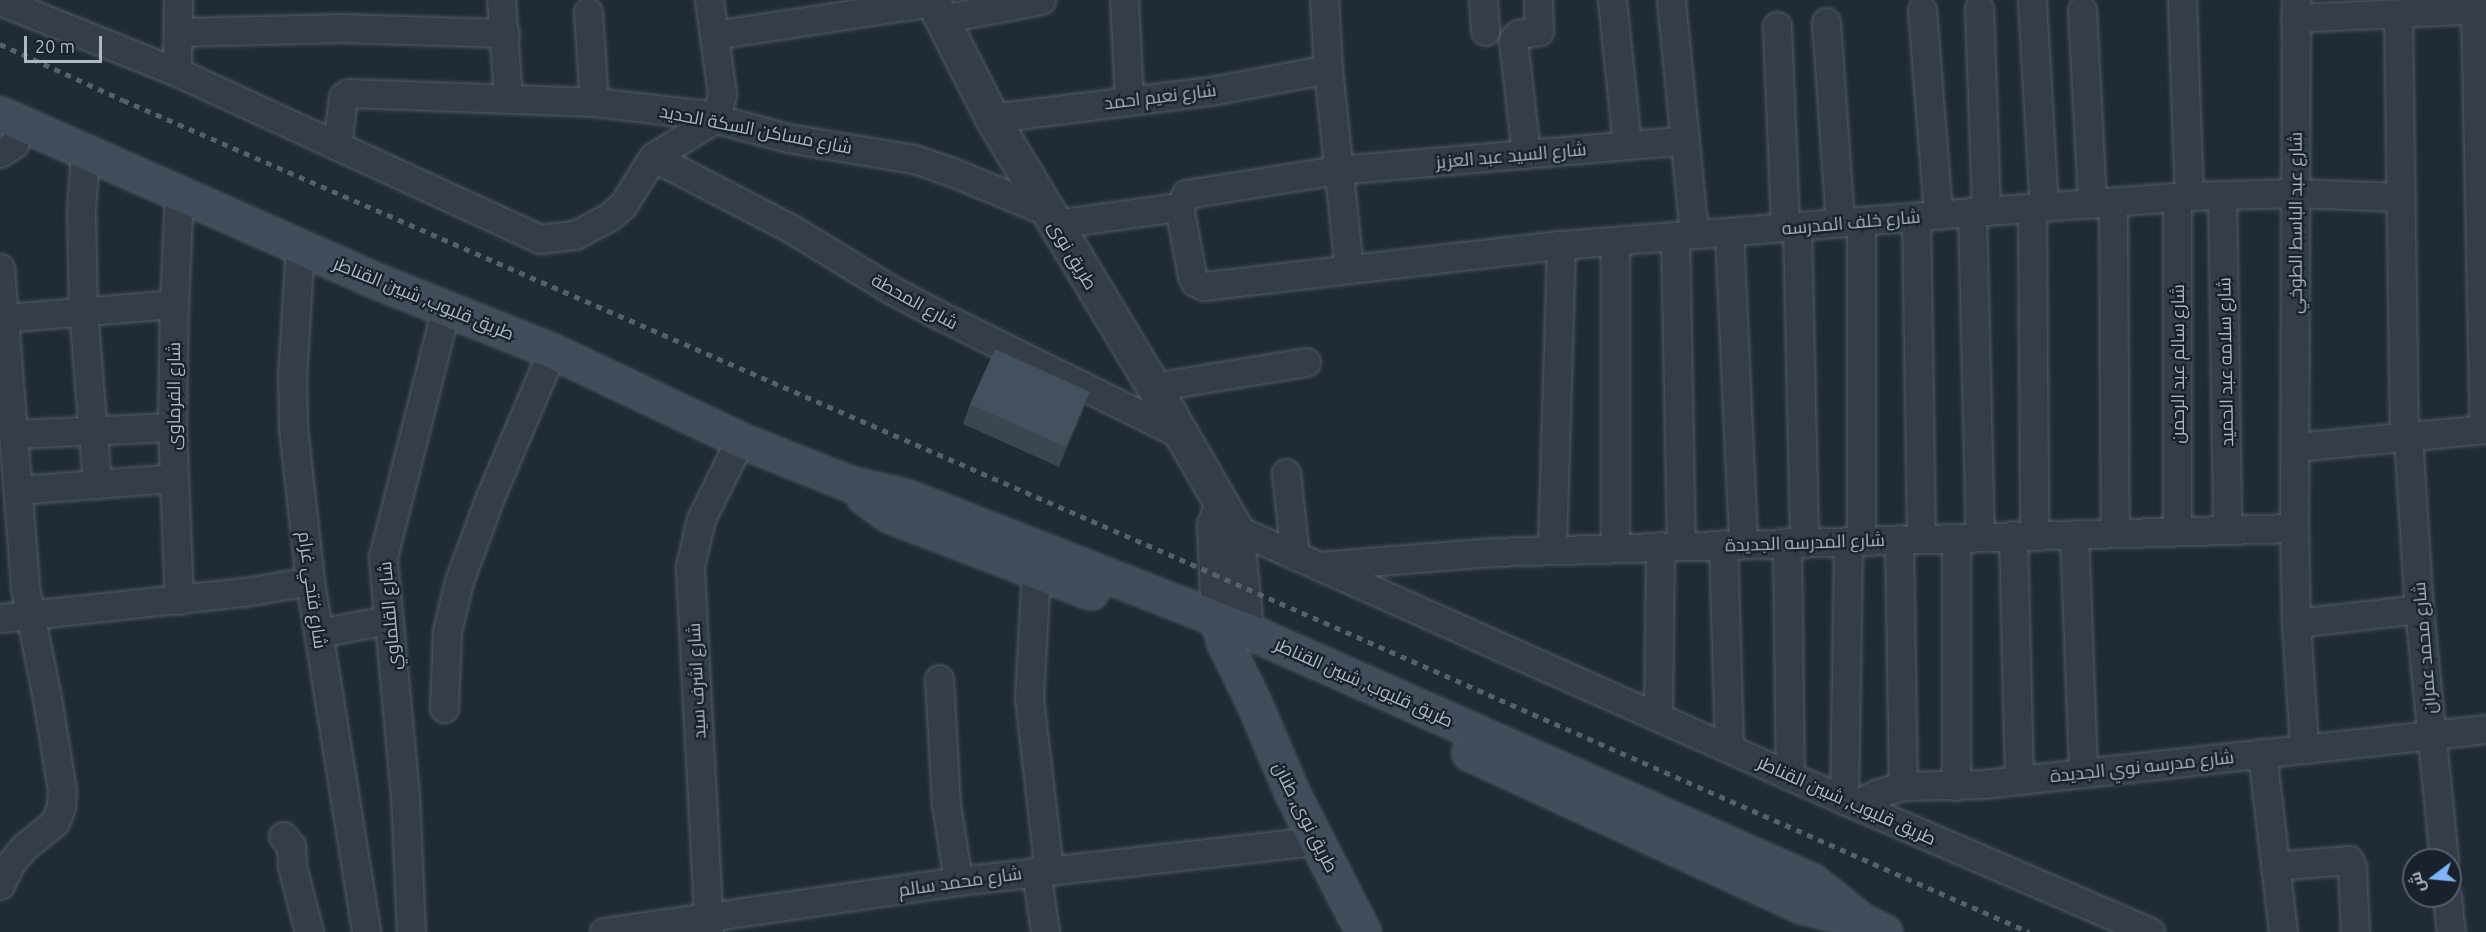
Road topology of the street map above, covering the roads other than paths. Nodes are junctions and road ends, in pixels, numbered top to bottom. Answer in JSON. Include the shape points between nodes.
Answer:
{"nodes":[{"id":1,"x":178,"y":0,"type":"edge"},
{"id":2,"x":501,"y":0,"type":"edge"},
{"id":3,"x":709,"y":0,"type":"edge"},
{"id":4,"x":1041,"y":0,"type":"edge"},
{"id":5,"x":1124,"y":0,"type":"edge"},
{"id":6,"x":1328,"y":0,"type":"edge"},
{"id":7,"x":1483,"y":0,"type":"edge"},
{"id":8,"x":1538,"y":0,"type":"edge"},
{"id":9,"x":1612,"y":0,"type":"edge"},
{"id":10,"x":1671,"y":0,"type":"edge"},
{"id":11,"x":2182,"y":0,"type":"edge"},
{"id":12,"x":0,"y":1,"type":"edge"},
{"id":13,"x":2032,"y":1,"type":"edge"},
{"id":14,"x":935,"y":7,"type":"edge"},
{"id":15,"x":1979,"y":8,"type":"dead end"},
{"id":16,"x":2296,"y":9,"type":"edge"},
{"id":17,"x":2480,"y":9,"type":"edge"},
{"id":18,"x":1922,"y":10,"type":"dead end"},
{"id":19,"x":2082,"y":10,"type":"dead end"},
{"id":20,"x":588,"y":12,"type":"dead end"},
{"id":21,"x":2398,"y":14,"type":"junction"},
{"id":22,"x":1826,"y":22,"type":"dead end"},
{"id":23,"x":1777,"y":26,"type":"dead end"},
{"id":24,"x":1485,"y":30,"type":"dead end"},
{"id":25,"x":179,"y":32,"type":"junction"},
{"id":26,"x":505,"y":33,"type":"junction"},
{"id":27,"x":714,"y":35,"type":"junction"},
{"id":28,"x":1328,"y":69,"type":"junction"},
{"id":29,"x":177,"y":72,"type":"junction"},
{"id":30,"x":508,"y":97,"type":"junction"},
{"id":31,"x":1129,"y":100,"type":"junction"},
{"id":32,"x":594,"y":102,"type":"junction"},
{"id":33,"x":716,"y":118,"type":"junction"},
{"id":34,"x":992,"y":118,"type":"junction"},
{"id":35,"x":11,"y":119,"type":"edge"},
{"id":36,"x":1685,"y":140,"type":"junction"},
{"id":37,"x":1627,"y":145,"type":"junction"},
{"id":38,"x":337,"y":146,"type":"junction"},
{"id":39,"x":0,"y":153,"type":"edge"},
{"id":40,"x":85,"y":154,"type":"junction"},
{"id":41,"x":1526,"y":154,"type":"junction"},
{"id":42,"x":653,"y":158,"type":"junction"},
{"id":43,"x":1338,"y":170,"type":"junction"},
{"id":44,"x":179,"y":192,"type":"junction"},
{"id":45,"x":2295,"y":193,"type":"junction"},
{"id":46,"x":2222,"y":195,"type":"junction"},
{"id":47,"x":2183,"y":196,"type":"junction"},
{"id":48,"x":2401,"y":197,"type":"junction"},
{"id":49,"x":2102,"y":203,"type":"junction"},
{"id":50,"x":1179,"y":206,"type":"junction"},
{"id":51,"x":2038,"y":208,"type":"junction"},
{"id":52,"x":1979,"y":211,"type":"junction"},
{"id":53,"x":1927,"y":215,"type":"junction"},
{"id":54,"x":1051,"y":218,"type":"junction"},
{"id":55,"x":1850,"y":222,"type":"junction"},
{"id":56,"x":1791,"y":227,"type":"junction"},
{"id":57,"x":1729,"y":232,"type":"junction"},
{"id":58,"x":1684,"y":235,"type":"junction"},
{"id":59,"x":1615,"y":241,"type":"junction"},
{"id":60,"x":1560,"y":245,"type":"junction"},
{"id":61,"x":300,"y":246,"type":"junction"},
{"id":62,"x":0,"y":268,"type":"edge"},
{"id":63,"x":1349,"y":268,"type":"junction"},
{"id":64,"x":174,"y":304,"type":"junction"},
{"id":65,"x":446,"y":308,"type":"junction"},
{"id":66,"x":83,"y":310,"type":"junction"},
{"id":67,"x":4,"y":318,"type":"junction"},
{"id":68,"x":552,"y":351,"type":"junction"},
{"id":69,"x":1306,"y":362,"type":"dead end"},
{"id":70,"x":1153,"y":387,"type":"junction"},
{"id":71,"x":172,"y":427,"type":"junction"},
{"id":72,"x":2485,"y":429,"type":"edge"},
{"id":73,"x":93,"y":431,"type":"junction"},
{"id":74,"x":14,"y":434,"type":"junction"},
{"id":75,"x":1182,"y":435,"type":"junction"},
{"id":76,"x":2406,"y":437,"type":"junction"},
{"id":77,"x":740,"y":440,"type":"junction"},
{"id":78,"x":2296,"y":447,"type":"junction"},
{"id":79,"x":1286,"y":473,"type":"dead end"},
{"id":80,"x":173,"y":478,"type":"junction"},
{"id":81,"x":848,"y":483,"type":"junction"},
{"id":82,"x":97,"y":484,"type":"junction"},
{"id":83,"x":18,"y":490,"type":"junction"},
{"id":84,"x":1223,"y":520,"type":"junction"},
{"id":85,"x":2294,"y":528,"type":"junction"},
{"id":86,"x":2227,"y":530,"type":"junction"},
{"id":87,"x":2177,"y":531,"type":"junction"},
{"id":88,"x":2115,"y":533,"type":"junction"},
{"id":89,"x":2074,"y":534,"type":"junction"},
{"id":90,"x":2023,"y":535,"type":"junction"},
{"id":91,"x":1968,"y":537,"type":"junction"},
{"id":92,"x":1910,"y":539,"type":"junction"},
{"id":93,"x":1854,"y":540,"type":"junction"},
{"id":94,"x":1796,"y":542,"type":"junction"},
{"id":95,"x":1733,"y":544,"type":"junction"},
{"id":96,"x":1670,"y":546,"type":"junction"},
{"id":97,"x":1615,"y":548,"type":"junction"},
{"id":98,"x":1552,"y":549,"type":"junction"},
{"id":99,"x":1307,"y":561,"type":"junction"},
{"id":100,"x":1036,"y":572,"type":"junction"},
{"id":101,"x":310,"y":581,"type":"junction"},
{"id":102,"x":179,"y":600,"type":"junction"},
{"id":103,"x":2420,"y":609,"type":"junction"},
{"id":104,"x":28,"y":616,"type":"junction"},
{"id":105,"x":0,"y":618,"type":"edge"},
{"id":106,"x":388,"y":620,"type":"junction"},
{"id":107,"x":2296,"y":623,"type":"junction"},
{"id":108,"x":318,"y":633,"type":"junction"},
{"id":109,"x":1234,"y":637,"type":"junction"},
{"id":110,"x":939,"y":679,"type":"dead end"},
{"id":111,"x":444,"y":708,"type":"dead end"},
{"id":112,"x":1658,"y":717,"type":"junction"},
{"id":113,"x":2486,"y":729,"type":"edge"},
{"id":114,"x":2431,"y":736,"type":"junction"},
{"id":115,"x":1729,"y":748,"type":"junction"},
{"id":116,"x":2304,"y":748,"type":"junction"},
{"id":117,"x":2262,"y":753,"type":"junction"},
{"id":118,"x":2083,"y":773,"type":"junction"},
{"id":119,"x":1790,"y":776,"type":"junction"},
{"id":120,"x":2019,"y":780,"type":"junction"},
{"id":121,"x":1903,"y":786,"type":"junction"},
{"id":122,"x":1956,"y":786,"type":"junction"},
{"id":123,"x":1850,"y":802,"type":"junction"},
{"id":124,"x":283,"y":836,"type":"dead end"},
{"id":125,"x":1317,"y":841,"type":"junction"},
{"id":126,"x":2443,"y":848,"type":"edge"},
{"id":127,"x":2275,"y":867,"type":"junction"},
{"id":128,"x":1042,"y":871,"type":"junction"},
{"id":129,"x":958,"y":881,"type":"junction"},
{"id":130,"x":0,"y":885,"type":"edge"},
{"id":131,"x":2448,"y":908,"type":"edge"},
{"id":132,"x":708,"y":925,"type":"edge"},
{"id":133,"x":1873,"y":927,"type":"edge"},
{"id":134,"x":309,"y":932,"type":"edge"},
{"id":135,"x":366,"y":932,"type":"edge"},
{"id":136,"x":411,"y":932,"type":"edge"},
{"id":137,"x":603,"y":932,"type":"edge"},
{"id":138,"x":1045,"y":932,"type":"edge"},
{"id":139,"x":1363,"y":932,"type":"edge"},
{"id":140,"x":2150,"y":932,"type":"edge"},
{"id":141,"x":2283,"y":932,"type":"edge"},
{"id":142,"x":2355,"y":932,"type":"edge"},
{"id":143,"x":2451,"y":932,"type":"edge"}],
"edges":[{"from":1,"to":25,"type":"street"},
{"from":2,"to":26,"type":"street"},
{"from":3,"to":27,"type":"street"},
{"from":4,"to":14,"type":"street"},
{"from":5,"to":31,"type":"street"},
{"from":6,"to":28,"type":"street"},
{"from":7,"to":24,"type":"street"},
{"from":8,"to":41,"type":"street","via":[[1539,31],[1518,34],[1513,40]]},
{"from":9,"to":37,"type":"street"},
{"from":10,"to":36,"type":"street"},
{"from":11,"to":47,"type":"street","name":"شارع سالم عبد الرحمن"},
{"from":12,"to":29,"type":"street"},
{"from":13,"to":51,"type":"street"},
{"from":14,"to":27,"type":"street"},
{"from":14,"to":34,"type":"street","name":"طريق نوى"},
{"from":15,"to":52,"type":"street"},
{"from":16,"to":21,"type":"street"},
{"from":16,"to":45,"type":"street","name":"شارع عبد الباسط الطوخي"},
{"from":17,"to":21,"type":"street"},
{"from":17,"to":72,"type":"street"},
{"from":18,"to":53,"type":"street"},
{"from":19,"to":49,"type":"street"},
{"from":20,"to":32,"type":"street"},
{"from":21,"to":48,"type":"street","name":"شارع محمد عمران"},
{"from":22,"to":55,"type":"street"},
{"from":23,"to":56,"type":"street"},
{"from":25,"to":26,"type":"street","via":[[342,28]]},
{"from":25,"to":29,"type":"street"},
{"from":26,"to":30,"type":"street"},
{"from":27,"to":33,"type":"street","via":[[722,94]]},
{"from":28,"to":31,"type":"street","name":"شارع نعيم احمد","via":[[1216,90]]},
{"from":28,"to":43,"type":"street"},
{"from":29,"to":38,"type":"street"},
{"from":30,"to":32,"type":"street","name":"شارع مساكن السكة الحديد"},
{"from":30,"to":38,"type":"street","name":"شارع مساكن السكة الحديد","via":[[348,93],[344,97]]},
{"from":31,"to":34,"type":"street","name":"شارع نعيم احمد"},
{"from":32,"to":33,"type":"street","name":"شارع مساكن السكة الحديد"},
{"from":33,"to":42,"type":"street"},
{"from":33,"to":54,"type":"street","name":"شارع مساكن السكة الحديد","via":[[788,138],[924,162]]},
{"from":34,"to":54,"type":"street","name":"طريق نوى"},
{"from":35,"to":39,"type":"street","via":[[14,144]]},
{"from":35,"to":40,"type":"main road","name":"طريق قليوب, شبين القناطر"},
{"from":36,"to":37,"type":"street","name":"شارع السيد عبد العزيز"},
{"from":36,"to":58,"type":"street"},
{"from":37,"to":41,"type":"street","name":"شارع السيد عبد العزيز"},
{"from":38,"to":42,"type":"street","via":[[540,239],[575,235],[609,217],[623,205]]},
{"from":40,"to":44,"type":"main road","name":"طريق قليوب, شبين القناطر"},
{"from":40,"to":66,"type":"street","via":[[81,209]]},
{"from":41,"to":43,"type":"street","name":"شارع السيد عبد العزيز"},
{"from":42,"to":75,"type":"street","name":"شارع المحطة","via":[[790,228],[947,319]]},
{"from":43,"to":50,"type":"street","name":"شارع السيد عبد العزيز","via":[[1186,194]]},
{"from":43,"to":63,"type":"street"},
{"from":44,"to":61,"type":"main road","name":"طريق قليوب, شبين القناطر"},
{"from":44,"to":64,"type":"street","name":"شارع الفرماوى"},
{"from":45,"to":46,"type":"street","name":"شارع خلف المدرسه"},
{"from":45,"to":48,"type":"street","name":"شارع خلف المدرسه"},
{"from":45,"to":78,"type":"street","name":"شارع عبد الباسط الطوخي"},
{"from":46,"to":47,"type":"street","name":"شارع خلف المدرسه"},
{"from":46,"to":86,"type":"street","name":"شارع سلامه عبد الحميد"},
{"from":47,"to":49,"type":"street","name":"شارع خلف المدرسه"},
{"from":47,"to":87,"type":"street","name":"شارع سالم عبد الرحمن"},
{"from":48,"to":76,"type":"street","name":"شارع محمد عمران"},
{"from":49,"to":51,"type":"street","name":"شارع خلف المدرسه"},
{"from":49,"to":88,"type":"street"},
{"from":50,"to":54,"type":"street"},
{"from":50,"to":63,"type":"street","name":"شارع خلف المدرسه","via":[[1192,276],[1204,286]]},
{"from":51,"to":52,"type":"street","name":"شارع خلف المدرسه"},
{"from":51,"to":90,"type":"street"},
{"from":52,"to":53,"type":"street","name":"شارع خلف المدرسه"},
{"from":52,"to":91,"type":"street"},
{"from":53,"to":55,"type":"street","name":"شارع خلف المدرسه"},
{"from":53,"to":92,"type":"street"},
{"from":54,"to":70,"type":"street","name":"طريق نوى"},
{"from":55,"to":56,"type":"street","name":"شارع خلف المدرسه"},
{"from":55,"to":93,"type":"street"},
{"from":56,"to":57,"type":"street","name":"شارع خلف المدرسه"},
{"from":56,"to":94,"type":"street"},
{"from":57,"to":58,"type":"street","name":"شارع خلف المدرسه"},
{"from":57,"to":95,"type":"street"},
{"from":58,"to":59,"type":"street","name":"شارع خلف المدرسه"},
{"from":58,"to":96,"type":"street"},
{"from":59,"to":60,"type":"street","name":"شارع خلف المدرسه"},
{"from":59,"to":97,"type":"street"},
{"from":60,"to":63,"type":"street","name":"شارع خلف المدرسه"},
{"from":60,"to":98,"type":"street"},
{"from":61,"to":65,"type":"main road","name":"طريق قليوب, شبين القناطر"},
{"from":61,"to":101,"type":"street","name":"شارع فتحي غرام","via":[[292,401]]},
{"from":62,"to":67,"type":"street"},
{"from":64,"to":66,"type":"street"},
{"from":64,"to":71,"type":"street","name":"شارع الفرماوى"},
{"from":65,"to":68,"type":"main road","name":"طريق قليوب, شبين القناطر"},
{"from":65,"to":106,"type":"street","name":"شارع القلماوي","via":[[383,557]]},
{"from":66,"to":67,"type":"street"},
{"from":66,"to":73,"type":"street"},
{"from":67,"to":74,"type":"street"},
{"from":68,"to":77,"type":"main road","name":"طريق قليوب, شبين القناطر"},
{"from":68,"to":111,"type":"street","via":[[459,581],[447,631]]},
{"from":69,"to":70,"type":"street"},
{"from":70,"to":75,"type":"street","name":"طريق نوى"},
{"from":71,"to":73,"type":"street"},
{"from":71,"to":80,"type":"street","name":"شارع الفرماوى"},
{"from":72,"to":76,"type":"street"},
{"from":73,"to":74,"type":"street"},
{"from":73,"to":82,"type":"street"},
{"from":74,"to":83,"type":"street"},
{"from":75,"to":84,"type":"street","name":"طريق نوى"},
{"from":76,"to":78,"type":"street"},
{"from":76,"to":103,"type":"street","name":"شارع محمد عمران"},
{"from":77,"to":81,"type":"main road","name":"طريق قليوب, شبين القناطر"},
{"from":77,"to":132,"type":"street","name":"شارع اشرف سيد","via":[[701,519],[690,566]]},
{"from":78,"to":85,"type":"street","name":"شارع عبد الباسط الطوخي"},
{"from":79,"to":99,"type":"street"},
{"from":80,"to":82,"type":"street"},
{"from":80,"to":102,"type":"street","name":"شارع الفرماوى"},
{"from":81,"to":100,"type":"main road","name":"طريق قليوب, شبين القناطر","via":[[889,515]]},
{"from":81,"to":109,"type":"main road","name":"طريق قليوب, شبين القناطر","via":[[899,494]]},
{"from":82,"to":83,"type":"street"},
{"from":83,"to":104,"type":"street"},
{"from":84,"to":99,"type":"street","name":"طريق قليوب, شبين القناطر"},
{"from":84,"to":109,"type":"street","name":"طريق نوى"},
{"from":85,"to":86,"type":"street","name":"شارع المدرسه الجديدة"},
{"from":85,"to":107,"type":"street","name":"شارع عبد الباسط الطوخي"},
{"from":86,"to":87,"type":"street","name":"شارع المدرسه الجديدة"},
{"from":87,"to":88,"type":"street","name":"شارع المدرسه الجديدة"},
{"from":88,"to":89,"type":"street","name":"شارع المدرسه الجديدة"},
{"from":89,"to":90,"type":"street","name":"شارع المدرسه الجديدة"},
{"from":89,"to":118,"type":"street"},
{"from":90,"to":91,"type":"street","name":"شارع المدرسه الجديدة"},
{"from":90,"to":120,"type":"street"},
{"from":91,"to":92,"type":"street","name":"شارع المدرسه الجديدة"},
{"from":91,"to":122,"type":"street"},
{"from":92,"to":93,"type":"street","name":"شارع المدرسه الجديدة"},
{"from":92,"to":121,"type":"street"},
{"from":93,"to":94,"type":"street","name":"شارع المدرسه الجديدة"},
{"from":93,"to":123,"type":"street"},
{"from":94,"to":95,"type":"street","name":"شارع المدرسه الجديدة"},
{"from":94,"to":119,"type":"street"},
{"from":95,"to":96,"type":"street","name":"شارع المدرسه الجديدة"},
{"from":95,"to":115,"type":"street"},
{"from":96,"to":97,"type":"street","name":"شارع المدرسه الجديدة"},
{"from":96,"to":112,"type":"street"},
{"from":97,"to":98,"type":"street","name":"شارع المدرسه الجديدة"},
{"from":98,"to":99,"type":"street","name":"شارع المدرسه الجديدة"},
{"from":99,"to":112,"type":"street","name":"طريق قليوب, شبين القناطر"},
{"from":100,"to":109,"type":"main road","name":"طريق قليوب, شبين القناطر"},
{"from":100,"to":128,"type":"street","via":[[1029,698]]},
{"from":101,"to":102,"type":"street"},
{"from":101,"to":108,"type":"street","name":"شارع فتحي غرام"},
{"from":102,"to":104,"type":"street"},
{"from":103,"to":107,"type":"street"},
{"from":103,"to":114,"type":"street","name":"شارع محمد عمران"},
{"from":104,"to":105,"type":"street"},
{"from":104,"to":130,"type":"street","via":[[47,698],[62,791],[61,807],[55,822],[10,864]]},
{"from":106,"to":108,"type":"street"},
{"from":106,"to":136,"type":"street","name":"شارع القلماوي","via":[[405,796]]},
{"from":107,"to":116,"type":"street","name":"شارع عبد الباسط الطوخي"},
{"from":108,"to":135,"type":"street","name":"شارع فتحي غرام"},
{"from":109,"to":125,"type":"main road","name":"طريق نوى, طنان","via":[[1253,701]]},
{"from":109,"to":133,"type":"main road","name":"طريق قليوب, شبين القناطر","via":[[1812,881]]},
{"from":110,"to":129,"type":"street","via":[[946,804]]},
{"from":112,"to":115,"type":"street","name":"طريق قليوب, شبين القناطر"},
{"from":113,"to":114,"type":"street","name":"شارع مدرسه نوي الجديدة"},
{"from":114,"to":116,"type":"street","name":"شارع مدرسه نوي الجديدة"},
{"from":114,"to":126,"type":"street","name":"شارع محمد عمران"},
{"from":115,"to":119,"type":"street","name":"طريق قليوب, شبين القناطر"},
{"from":116,"to":117,"type":"street","name":"شارع مدرسه نوي الجديدة"},
{"from":117,"to":118,"type":"street","name":"شارع مدرسه نوي الجديدة"},
{"from":117,"to":127,"type":"street"},
{"from":118,"to":120,"type":"street","name":"شارع مدرسه نوي الجديدة"},
{"from":119,"to":123,"type":"street","name":"طريق قليوب, شبين القناطر"},
{"from":120,"to":122,"type":"street","name":"شارع مدرسه نوي الجديدة"},
{"from":121,"to":122,"type":"street","name":"شارع مدرسه نوي الجديدة"},
{"from":121,"to":123,"type":"street","name":"شارع مدرسه نوي الجديدة"},
{"from":123,"to":140,"type":"street","name":"طريق قليوب, شبين القناطر"},
{"from":124,"to":134,"type":"street","via":[[291,846],[292,866]]},
{"from":125,"to":128,"type":"street","name":"شارع محمد سالم"},
{"from":125,"to":139,"type":"main road","name":"طريق نوى, طنان"},
{"from":127,"to":141,"type":"street"},
{"from":127,"to":142,"type":"street","via":[[2349,860]]},
{"from":128,"to":129,"type":"street","name":"شارع محمد سالم"},
{"from":128,"to":138,"type":"street"},
{"from":129,"to":132,"type":"street","name":"شارع محمد سالم"},
{"from":131,"to":143,"type":"street"},
{"from":132,"to":137,"type":"street","name":"شارع محمد سالم"}]}
